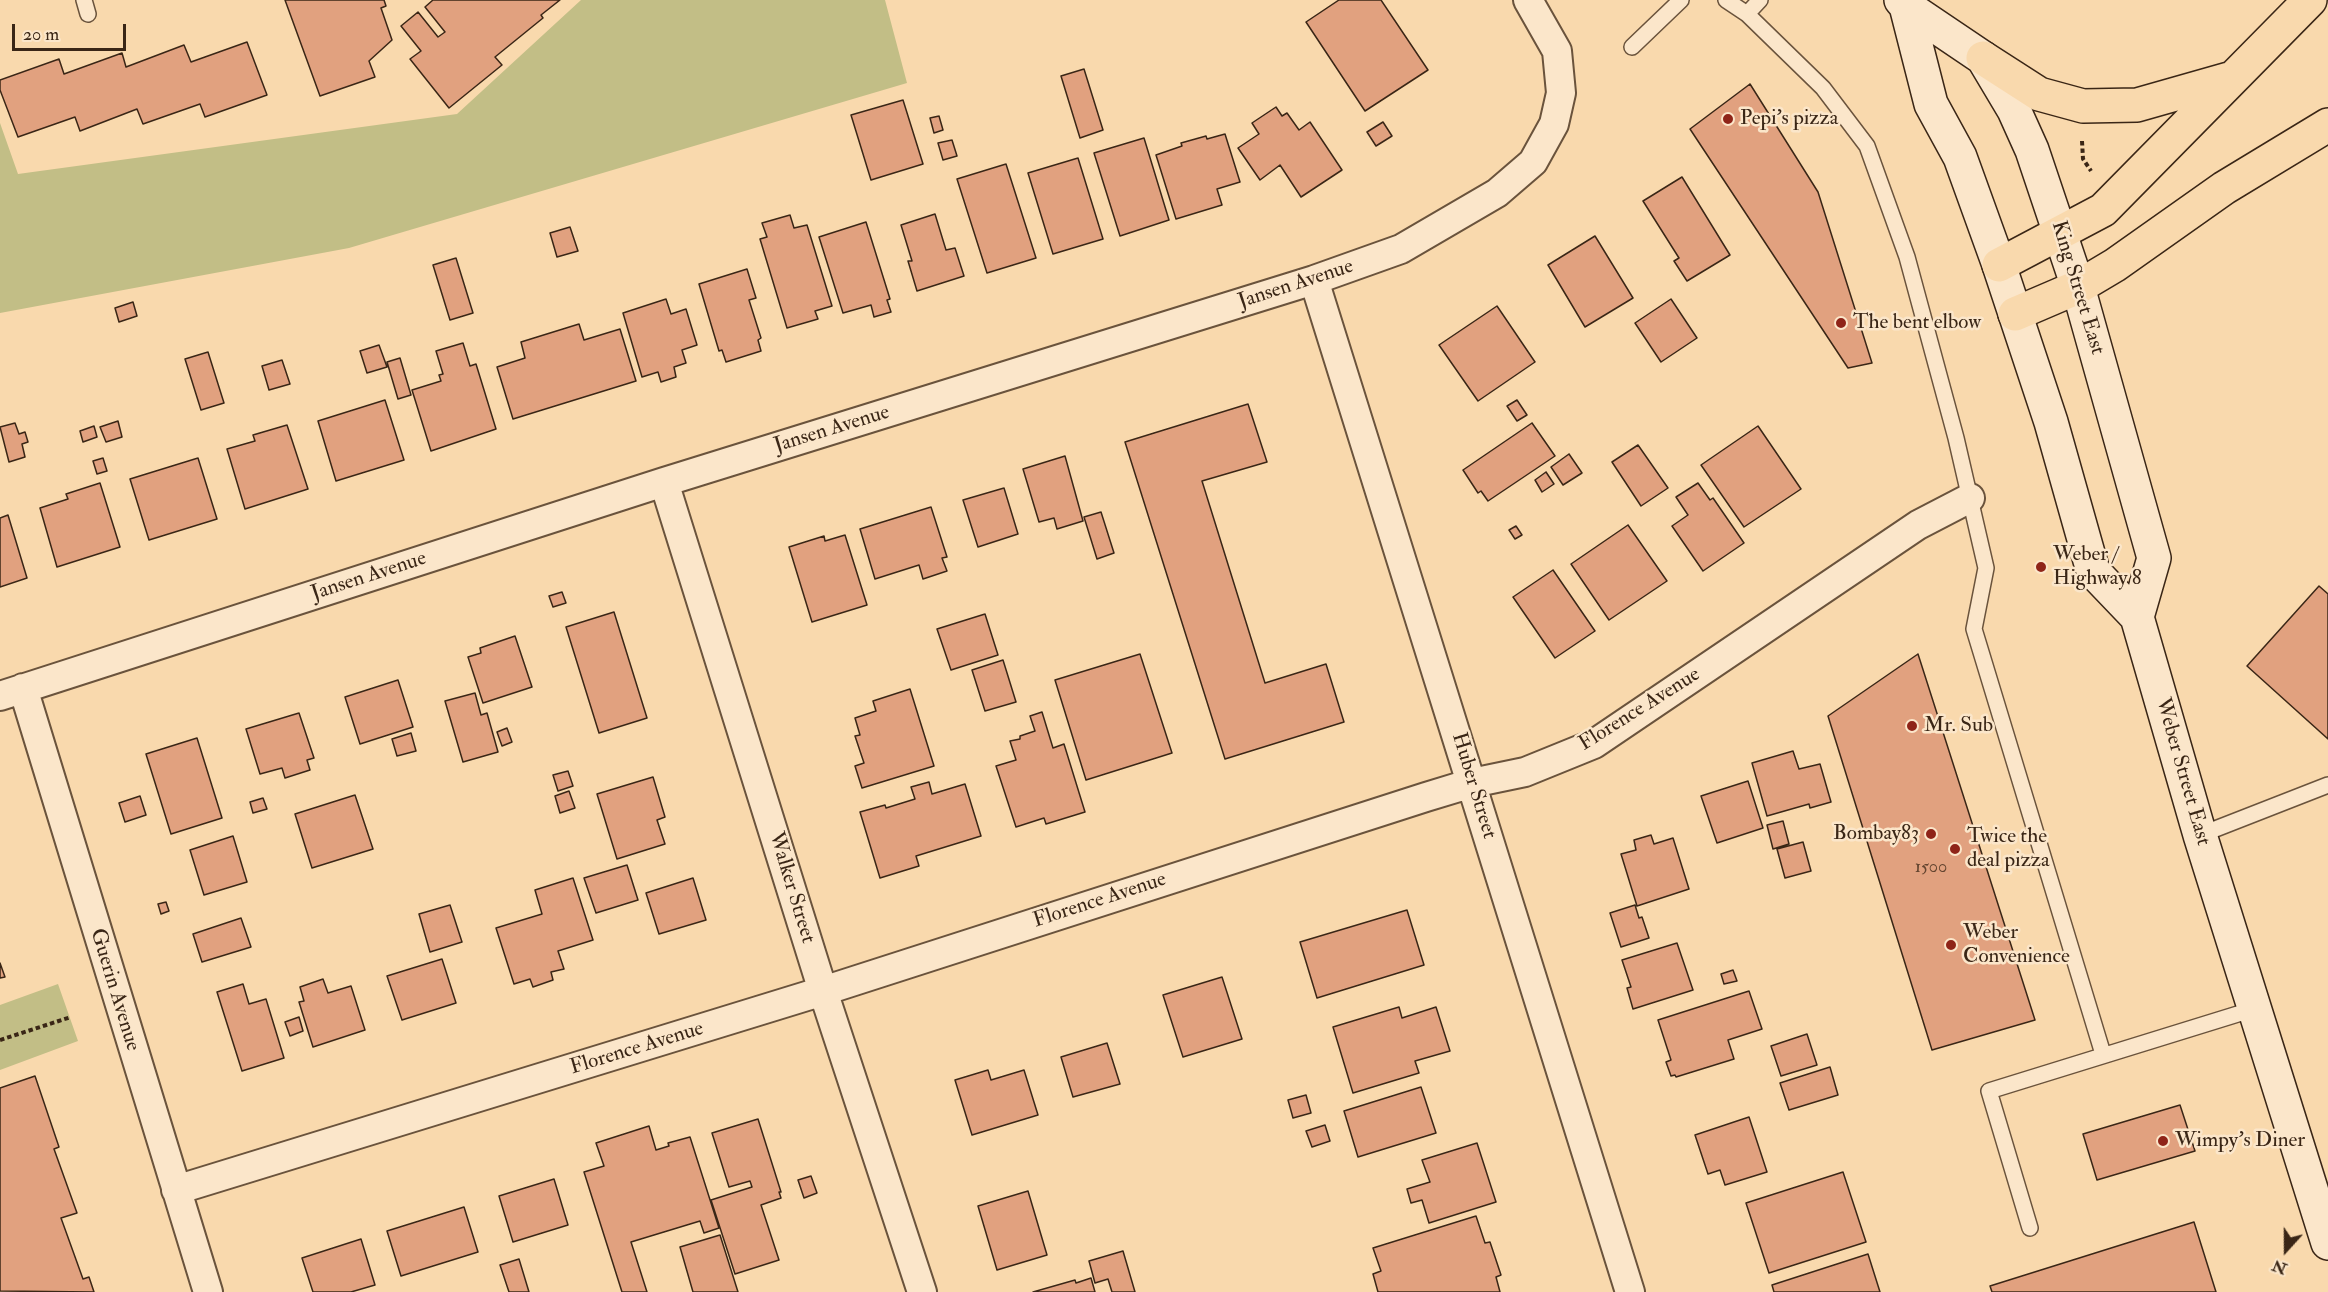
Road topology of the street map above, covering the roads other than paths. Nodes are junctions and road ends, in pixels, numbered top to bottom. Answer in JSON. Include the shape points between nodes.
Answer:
{"nodes":[{"id":1,"x":1528,"y":0,"type":"edge"},
{"id":2,"x":1681,"y":0,"type":"edge"},
{"id":3,"x":1726,"y":0,"type":"edge"},
{"id":4,"x":1760,"y":0,"type":"edge"},
{"id":5,"x":2310,"y":0,"type":"edge"},
{"id":6,"x":1904,"y":3,"type":"edge"},
{"id":7,"x":1747,"y":14,"type":"junction"},
{"id":8,"x":1632,"y":47,"type":"dead end"},
{"id":9,"x":1983,"y":58,"type":"junction"},
{"id":10,"x":2233,"y":77,"type":"junction"},
{"id":11,"x":2328,"y":125,"type":"edge"},
{"id":12,"x":2061,"y":233,"type":"junction"},
{"id":13,"x":1999,"y":265,"type":"junction"},
{"id":14,"x":1314,"y":280,"type":"junction"},
{"id":15,"x":2078,"y":287,"type":"junction"},
{"id":16,"x":2015,"y":314,"type":"junction"},
{"id":17,"x":664,"y":482,"type":"junction"},
{"id":18,"x":1970,"y":498,"type":"junction"},
{"id":19,"x":2137,"y":617,"type":"junction"},
{"id":20,"x":11,"y":692,"type":"edge"},
{"id":21,"x":1472,"y":783,"type":"junction"},
{"id":22,"x":2328,"y":785,"type":"edge"},
{"id":23,"x":2200,"y":835,"type":"junction"},
{"id":24,"x":823,"y":991,"type":"junction"},
{"id":25,"x":2254,"y":1009,"type":"junction"},
{"id":26,"x":2103,"y":1054,"type":"junction"},
{"id":27,"x":176,"y":1190,"type":"junction"},
{"id":28,"x":2030,"y":1228,"type":"dead end"},
{"id":29,"x":2328,"y":1243,"type":"edge"},
{"id":30,"x":208,"y":1292,"type":"edge"},
{"id":31,"x":922,"y":1292,"type":"edge"},
{"id":32,"x":1630,"y":1292,"type":"edge"}],
"edges":[{"from":1,"to":14,"type":"street","name":"Jansen Avenue","via":[[1557,51],[1561,93],[1554,124],[1533,162],[1497,194],[1401,249]]},
{"from":2,"to":8,"type":"lane"},
{"from":3,"to":7,"type":"lane"},
{"from":4,"to":7,"type":"lane"},
{"from":5,"to":10,"type":"highway"},
{"from":6,"to":9,"type":"main road","name":"King Street East"},
{"from":6,"to":13,"type":"main road","name":"King Street East","via":[[1931,104],[1960,157]]},
{"from":7,"to":18,"type":"lane","via":[[1823,88],[1867,146],[1908,257]]},
{"from":9,"to":10,"type":"highway","via":[[2039,94],[2084,106],[2137,105]]},
{"from":9,"to":12,"type":"main road","name":"King Street East","via":[[2032,150]]},
{"from":10,"to":12,"type":"highway","via":[[2103,210]]},
{"from":11,"to":15,"type":"highway","via":[[2224,188]]},
{"from":12,"to":13,"type":"highway"},
{"from":12,"to":15,"type":"main road","name":"King Street East"},
{"from":13,"to":16,"type":"main road","name":"King Street East"},
{"from":14,"to":17,"type":"street","name":"Jansen Avenue"},
{"from":14,"to":21,"type":"street","name":"Huber Street"},
{"from":15,"to":16,"type":"highway"},
{"from":15,"to":19,"type":"main road","name":"King Street East","via":[[2154,558]]},
{"from":16,"to":19,"type":"main road","name":"Weber Street East","via":[[2093,571]]},
{"from":17,"to":20,"type":"street","name":"Jansen Avenue"},
{"from":17,"to":24,"type":"street","name":"Walker Street"},
{"from":18,"to":21,"type":"street","name":"Florence Avenue","via":[[1918,525],[1594,744],[1526,772]]},
{"from":18,"to":26,"type":"lane","via":[[1986,568],[1974,628]]},
{"from":19,"to":23,"type":"main road","name":"Weber Street East"},
{"from":20,"to":27,"type":"street","name":"Guerin Avenue"},
{"from":21,"to":24,"type":"street","name":"Florence Avenue"},
{"from":21,"to":32,"type":"street","name":"Huber Street"},
{"from":22,"to":23,"type":"lane"},
{"from":23,"to":25,"type":"main road","name":"Weber Street East"},
{"from":24,"to":27,"type":"street","name":"Florence Avenue"},
{"from":24,"to":31,"type":"street","name":"Walker Street"},
{"from":25,"to":26,"type":"lane"},
{"from":25,"to":29,"type":"main road","name":"Weber Street East"},
{"from":26,"to":28,"type":"lane","via":[[1989,1091]]},
{"from":27,"to":30,"type":"street","name":"Guerin Avenue"}]}
